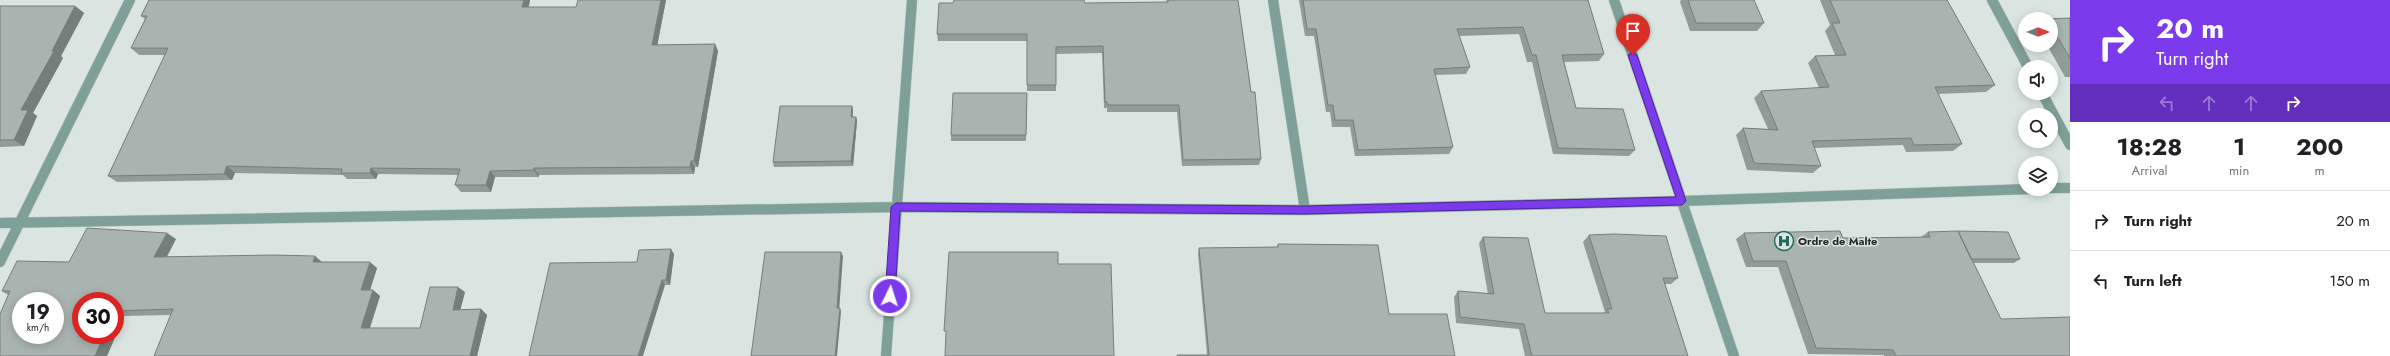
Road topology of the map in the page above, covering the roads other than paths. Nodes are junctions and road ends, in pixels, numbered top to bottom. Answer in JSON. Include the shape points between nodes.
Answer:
{"nodes":[{"id":1,"x":130,"y":0,"type":"edge"},
{"id":2,"x":912,"y":0,"type":"edge"},
{"id":3,"x":1273,"y":0,"type":"edge"},
{"id":4,"x":1614,"y":0,"type":"edge"},
{"id":5,"x":1992,"y":0,"type":"edge"},
{"id":6,"x":2024,"y":60,"type":"edge"},
{"id":7,"x":2046,"y":100,"type":"edge"},
{"id":8,"x":2070,"y":145,"type":"edge"},
{"id":9,"x":2058,"y":188,"type":"edge"},
{"id":10,"x":2070,"y":188,"type":"edge"},
{"id":11,"x":2018,"y":189,"type":"edge"},
{"id":12,"x":1682,"y":201,"type":"junction"},
{"id":13,"x":896,"y":207,"type":"junction"},
{"id":14,"x":1305,"y":210,"type":"junction"},
{"id":15,"x":20,"y":222,"type":"junction"},
{"id":16,"x":0,"y":223,"type":"edge"},
{"id":17,"x":0,"y":262,"type":"edge"},
{"id":18,"x":886,"y":356,"type":"edge"},
{"id":19,"x":1734,"y":356,"type":"edge"}],
"edges":[{"from":1,"to":15,"type":"street"},
{"from":2,"to":13,"type":"street"},
{"from":3,"to":14,"type":"street"},
{"from":4,"to":12,"type":"street"},
{"from":5,"to":6,"type":"street"},
{"from":7,"to":8,"type":"street"},
{"from":9,"to":10,"type":"street"},
{"from":11,"to":12,"type":"street"},
{"from":12,"to":14,"type":"street"},
{"from":12,"to":19,"type":"street"},
{"from":13,"to":14,"type":"street"},
{"from":13,"to":15,"type":"street"},
{"from":13,"to":18,"type":"street"},
{"from":15,"to":16,"type":"street"},
{"from":15,"to":17,"type":"street"}]}
